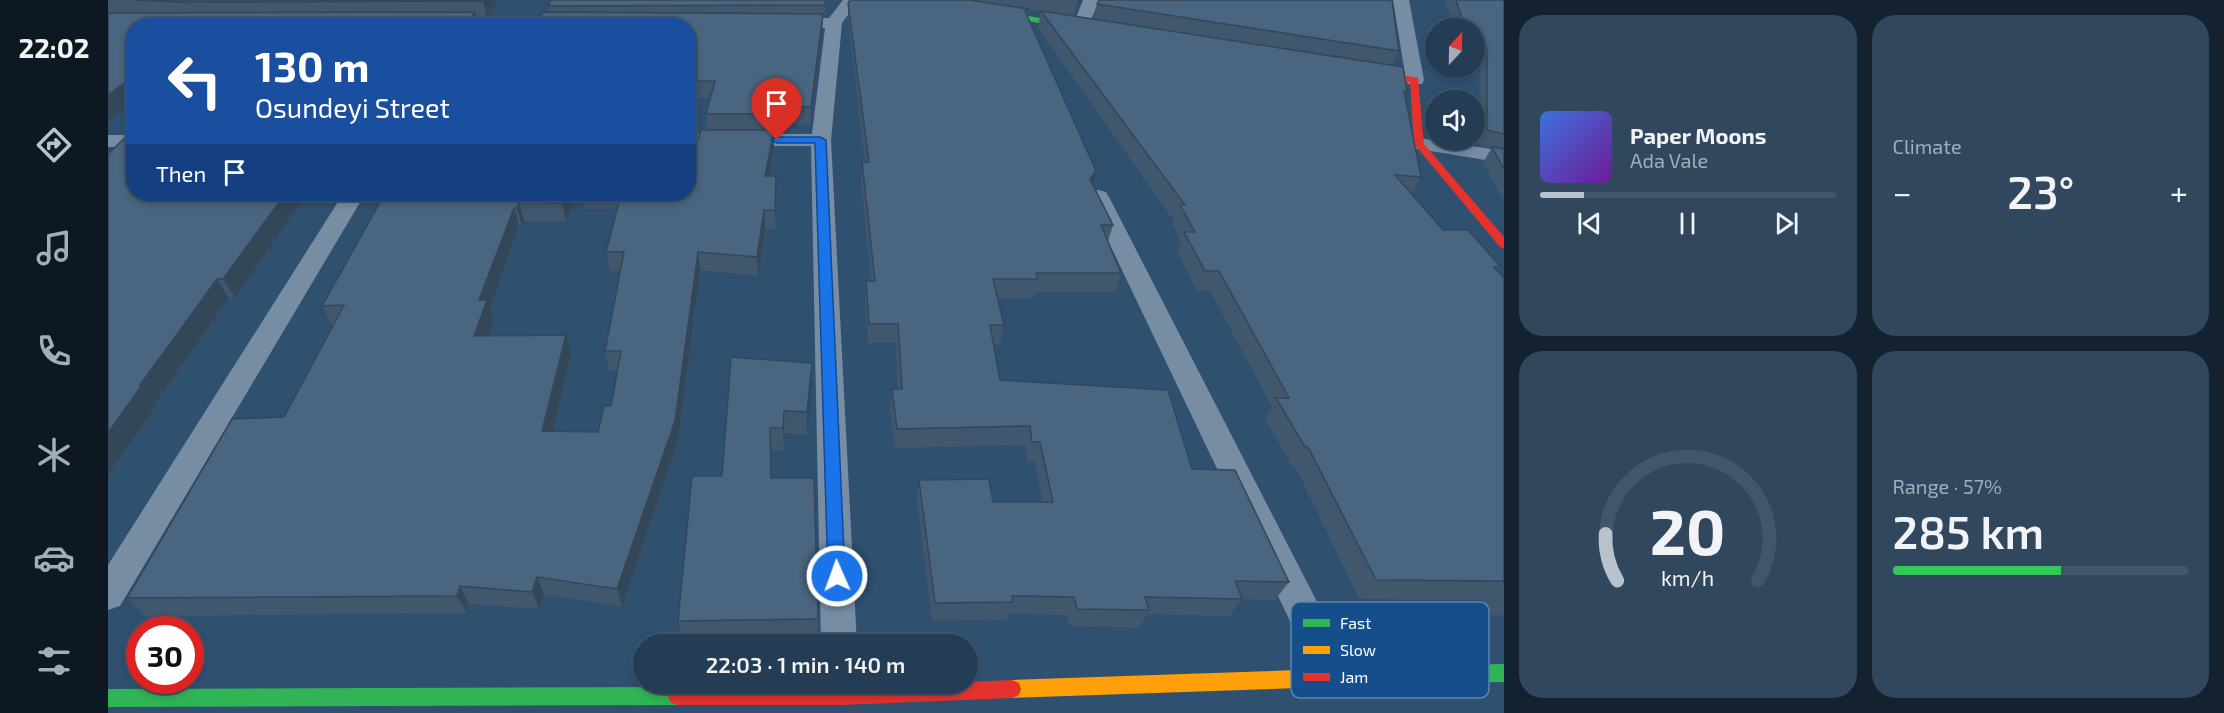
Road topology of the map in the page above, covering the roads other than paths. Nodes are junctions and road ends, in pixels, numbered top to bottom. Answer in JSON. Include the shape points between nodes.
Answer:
{"nodes":[{"id":1,"x":852,"y":0,"type":"edge"},
{"id":2,"x":918,"y":0,"type":"edge"},
{"id":3,"x":1090,"y":0,"type":"edge"},
{"id":4,"x":1401,"y":0,"type":"edge"},
{"id":5,"x":775,"y":23,"type":"edge"},
{"id":6,"x":834,"y":23,"type":"junction"},
{"id":7,"x":1086,"y":29,"type":"joint"},
{"id":8,"x":1346,"y":69,"type":"edge"},
{"id":9,"x":1415,"y":80,"type":"junction"},
{"id":10,"x":696,"y":140,"type":"edge"},
{"id":11,"x":820,"y":140,"type":"junction"},
{"id":12,"x":108,"y":141,"type":"edge"},
{"id":13,"x":126,"y":141,"type":"edge"},
{"id":14,"x":1419,"y":144,"type":"junction"},
{"id":15,"x":1504,"y":157,"type":"edge"},
{"id":16,"x":1098,"y":197,"type":"edge"},
{"id":17,"x":350,"y":201,"type":"edge"},
{"id":18,"x":1504,"y":244,"type":"edge"},
{"id":19,"x":108,"y":595,"type":"edge"},
{"id":20,"x":1299,"y":602,"type":"edge"},
{"id":21,"x":839,"y":634,"type":"edge"},
{"id":22,"x":1489,"y":674,"type":"edge"},
{"id":23,"x":1504,"y":674,"type":"edge"},
{"id":24,"x":1291,"y":678,"type":"edge"},
{"id":25,"x":978,"y":686,"type":"edge"},
{"id":26,"x":633,"y":692,"type":"edge"},
{"id":27,"x":108,"y":698,"type":"edge"}],
"edges":[{"from":1,"to":6,"type":"street"},
{"from":2,"to":7,"type":"street"},
{"from":3,"to":7,"type":"street"},
{"from":4,"to":9,"type":"street"},
{"from":5,"to":6,"type":"street"},
{"from":6,"to":11,"type":"street"},
{"from":8,"to":9,"type":"street"},
{"from":9,"to":14,"type":"street"},
{"from":10,"to":11,"type":"street"},
{"from":11,"to":21,"type":"street"},
{"from":12,"to":13,"type":"street"},
{"from":14,"to":15,"type":"street"},
{"from":14,"to":18,"type":"street"},
{"from":16,"to":20,"type":"street"},
{"from":17,"to":19,"type":"street"},
{"from":22,"to":23,"type":"street"},
{"from":24,"to":25,"type":"street"},
{"from":26,"to":27,"type":"street"}]}
